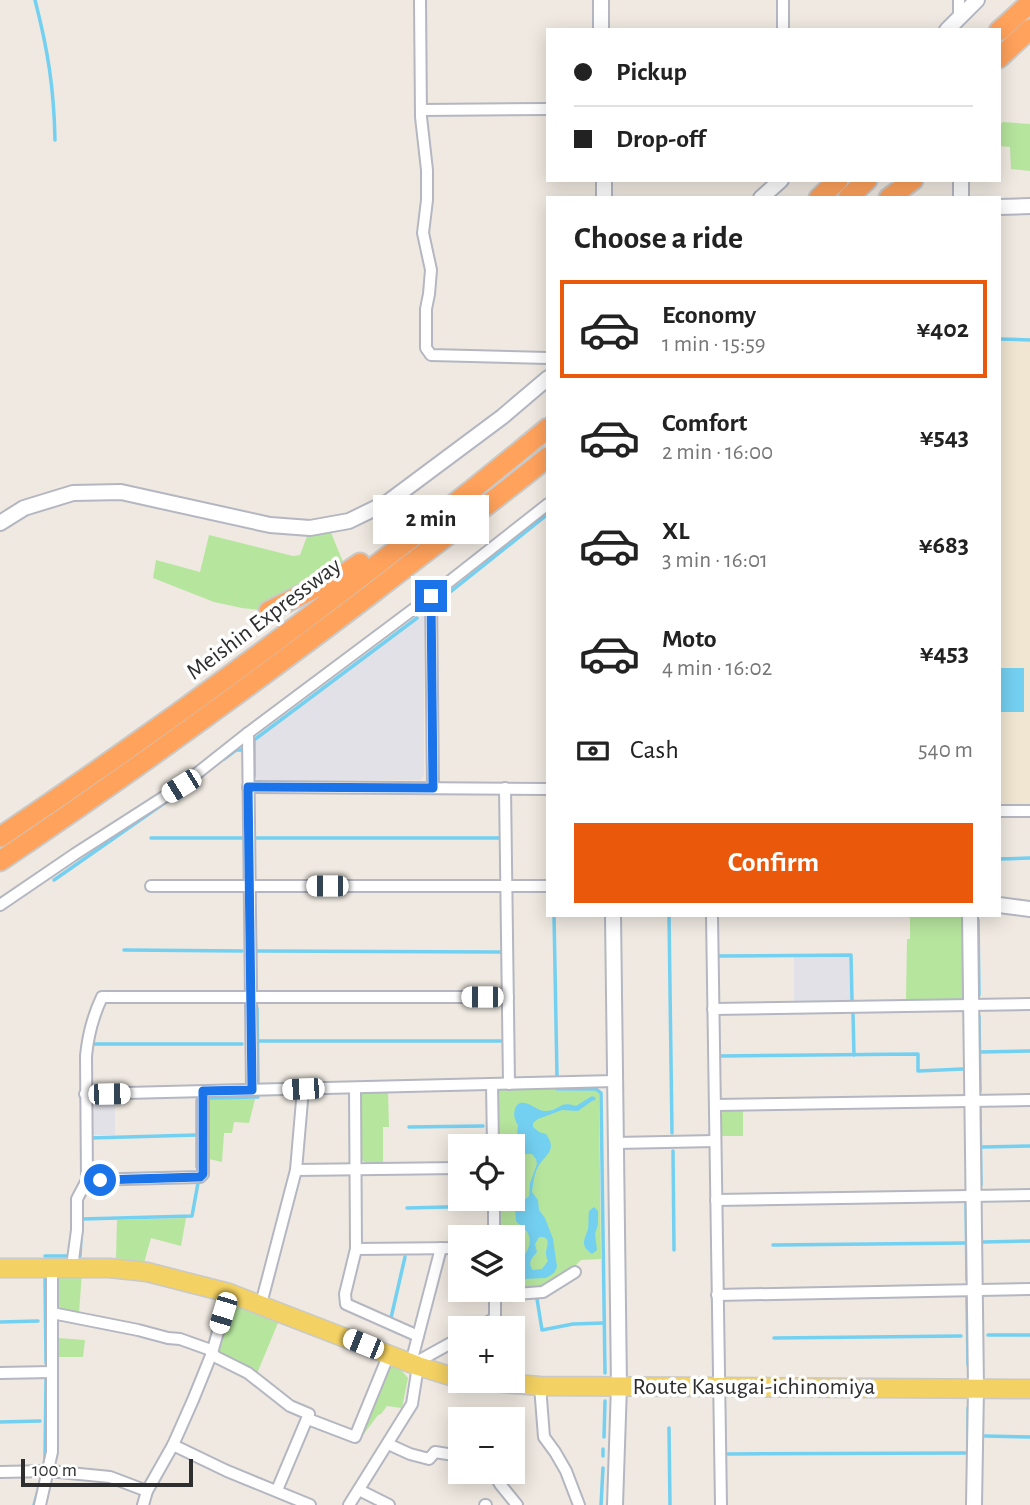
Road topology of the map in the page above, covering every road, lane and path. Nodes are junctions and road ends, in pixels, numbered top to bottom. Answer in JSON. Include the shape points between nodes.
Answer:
{"nodes":[{"id":1,"x":420,"y":0,"type":"edge"},
{"id":2,"x":601,"y":0,"type":"edge"},
{"id":3,"x":783,"y":0,"type":"edge"},
{"id":4,"x":959,"y":0,"type":"edge"},
{"id":5,"x":977,"y":0,"type":"edge"},
{"id":6,"x":1030,"y":3,"type":"edge"},
{"id":7,"x":959,"y":24,"type":"edge"},
{"id":8,"x":601,"y":28,"type":"edge"},
{"id":9,"x":783,"y":28,"type":"edge"},
{"id":10,"x":1030,"y":29,"type":"edge"},
{"id":11,"x":1001,"y":30,"type":"edge"},
{"id":12,"x":1001,"y":56,"type":"edge"},
{"id":13,"x":546,"y":109,"type":"edge"},
{"id":14,"x":421,"y":110,"type":"junction"},
{"id":15,"x":779,"y":182,"type":"edge"},
{"id":16,"x":836,"y":182,"type":"edge"},
{"id":17,"x":865,"y":182,"type":"edge"},
{"id":18,"x":910,"y":182,"type":"edge"},
{"id":19,"x":763,"y":196,"type":"edge"},
{"id":20,"x":821,"y":196,"type":"edge"},
{"id":21,"x":850,"y":196,"type":"edge"},
{"id":22,"x":892,"y":196,"type":"edge"},
{"id":23,"x":1030,"y":206,"type":"edge"},
{"id":24,"x":1001,"y":207,"type":"edge"},
{"id":25,"x":546,"y":358,"type":"edge"},
{"id":26,"x":546,"y":380,"type":"edge"},
{"id":27,"x":546,"y":430,"type":"edge"},
{"id":28,"x":546,"y":459,"type":"edge"},
{"id":29,"x":546,"y":506,"type":"edge"},
{"id":30,"x":447,"y":511,"type":"junction"},
{"id":31,"x":0,"y":523,"type":"edge"},
{"id":32,"x":431,"y":596,"type":"junction"},
{"id":33,"x":268,"y":611,"type":"dead end"},
{"id":34,"x":248,"y":733,"type":"junction"},
{"id":35,"x":248,"y":787,"type":"junction"},
{"id":36,"x":433,"y":788,"type":"junction"},
{"id":37,"x":505,"y":788,"type":"junction"},
{"id":38,"x":546,"y":789,"type":"edge"},
{"id":39,"x":1001,"y":811,"type":"edge"},
{"id":40,"x":1030,"y":811,"type":"edge"},
{"id":41,"x":0,"y":837,"type":"edge"},
{"id":42,"x":0,"y":861,"type":"edge"},
{"id":43,"x":151,"y":886,"type":"dead end"},
{"id":44,"x":250,"y":886,"type":"junction"},
{"id":45,"x":506,"y":886,"type":"junction"},
{"id":46,"x":546,"y":886,"type":"edge"},
{"id":47,"x":0,"y":905,"type":"edge"},
{"id":48,"x":1001,"y":905,"type":"edge"},
{"id":49,"x":1030,"y":909,"type":"edge"},
{"id":50,"x":613,"y":917,"type":"edge"},
{"id":51,"x":712,"y":917,"type":"edge"},
{"id":52,"x":970,"y":917,"type":"edge"},
{"id":53,"x":251,"y":997,"type":"junction"},
{"id":54,"x":508,"y":997,"type":"junction"},
{"id":55,"x":1030,"y":1004,"type":"edge"},
{"id":56,"x":971,"y":1005,"type":"junction"},
{"id":57,"x":713,"y":1009,"type":"junction"},
{"id":58,"x":615,"y":1081,"type":"junction"},
{"id":59,"x":492,"y":1084,"type":"junction"},
{"id":60,"x":509,"y":1084,"type":"junction"},
{"id":61,"x":355,"y":1088,"type":"junction"},
{"id":62,"x":303,"y":1089,"type":"junction"},
{"id":63,"x":252,"y":1090,"type":"junction"},
{"id":64,"x":203,"y":1091,"type":"junction"},
{"id":65,"x":85,"y":1094,"type":"junction"},
{"id":66,"x":1030,"y":1100,"type":"edge"},
{"id":67,"x":972,"y":1101,"type":"junction"},
{"id":68,"x":715,"y":1105,"type":"junction"},
{"id":69,"x":493,"y":1134,"type":"edge"},
{"id":70,"x":715,"y":1141,"type":"junction"},
{"id":71,"x":616,"y":1143,"type":"junction"},
{"id":72,"x":448,"y":1168,"type":"edge"},
{"id":73,"x":356,"y":1169,"type":"junction"},
{"id":74,"x":296,"y":1170,"type":"junction"},
{"id":75,"x":87,"y":1180,"type":"junction"},
{"id":76,"x":1030,"y":1195,"type":"edge"},
{"id":77,"x":974,"y":1196,"type":"junction"},
{"id":78,"x":716,"y":1199,"type":"junction"},
{"id":79,"x":441,"y":1248,"type":"junction"},
{"id":80,"x":448,"y":1248,"type":"edge"},
{"id":81,"x":356,"y":1249,"type":"junction"},
{"id":82,"x":52,"y":1267,"type":"junction"},
{"id":83,"x":72,"y":1267,"type":"junction"},
{"id":84,"x":0,"y":1268,"type":"edge"},
{"id":85,"x":575,"y":1272,"type":"dead end"},
{"id":86,"x":1030,"y":1289,"type":"edge"},
{"id":87,"x":975,"y":1290,"type":"junction"},
{"id":88,"x":229,"y":1293,"type":"junction"},
{"id":89,"x":525,"y":1293,"type":"edge"},
{"id":90,"x":717,"y":1295,"type":"junction"},
{"id":91,"x":261,"y":1304,"type":"junction"},
{"id":92,"x":52,"y":1313,"type":"junction"},
{"id":93,"x":418,"y":1336,"type":"junction"},
{"id":94,"x":448,"y":1345,"type":"edge"},
{"id":95,"x":212,"y":1353,"type":"junction"},
{"id":96,"x":389,"y":1354,"type":"junction"},
{"id":97,"x":414,"y":1364,"type":"junction"},
{"id":98,"x":52,"y":1372,"type":"junction"},
{"id":99,"x":0,"y":1373,"type":"edge"},
{"id":100,"x":448,"y":1374,"type":"edge"},
{"id":101,"x":525,"y":1385,"type":"edge"},
{"id":102,"x":540,"y":1386,"type":"junction"},
{"id":103,"x":619,"y":1386,"type":"junction"},
{"id":104,"x":718,"y":1387,"type":"junction"},
{"id":105,"x":976,"y":1388,"type":"junction"},
{"id":106,"x":1030,"y":1389,"type":"edge"},
{"id":107,"x":307,"y":1419,"type":"junction"},
{"id":108,"x":388,"y":1444,"type":"junction"},
{"id":109,"x":173,"y":1445,"type":"junction"},
{"id":110,"x":448,"y":1454,"type":"edge"},
{"id":111,"x":49,"y":1471,"type":"junction"},
{"id":112,"x":0,"y":1472,"type":"edge"},
{"id":113,"x":500,"y":1484,"type":"edge"},
{"id":114,"x":277,"y":1490,"type":"junction"},
{"id":115,"x":359,"y":1490,"type":"junction"},
{"id":116,"x":147,"y":1491,"type":"junction"},
{"id":117,"x":40,"y":1505,"type":"edge"},
{"id":118,"x":143,"y":1505,"type":"edge"},
{"id":119,"x":310,"y":1505,"type":"edge"},
{"id":120,"x":349,"y":1505,"type":"edge"},
{"id":121,"x":389,"y":1505,"type":"edge"},
{"id":122,"x":517,"y":1505,"type":"edge"},
{"id":123,"x":579,"y":1505,"type":"edge"},
{"id":124,"x":615,"y":1505,"type":"edge"},
{"id":125,"x":721,"y":1505,"type":"edge"},
{"id":126,"x":974,"y":1505,"type":"edge"}],
"edges":[{"from":1,"to":14,"type":"street"},
{"from":2,"to":8,"type":"street"},
{"from":3,"to":9,"type":"street"},
{"from":4,"to":7,"type":"street"},
{"from":5,"to":7,"type":"street"},
{"from":6,"to":11,"type":"highway"},
{"from":10,"to":12,"type":"highway"},
{"from":13,"to":14,"type":"street"},
{"from":14,"to":25,"type":"street","via":[[427,170],[423,233],[431,270],[426,348],[431,355]]},
{"from":15,"to":19,"type":"street"},
{"from":16,"to":20,"type":"highway"},
{"from":17,"to":21,"type":"highway"},
{"from":18,"to":22,"type":"highway"},
{"from":23,"to":24,"type":"street"},
{"from":26,"to":31,"type":"street","via":[[388,502],[349,521],[310,528],[270,525],[101,491],[73,493],[23,508]]},
{"from":27,"to":30,"type":"highway","name":"Meishin Expressway"},
{"from":28,"to":42,"type":"highway","name":"Meishin Expressway","via":[[191,729]]},
{"from":29,"to":32,"type":"street"},
{"from":30,"to":33,"type":"highway","via":[[409,527],[347,572]]},
{"from":30,"to":41,"type":"highway","name":"Meishin Expressway","via":[[289,632]]},
{"from":32,"to":34,"type":"street"},
{"from":32,"to":36,"type":"street"},
{"from":34,"to":35,"type":"street"},
{"from":34,"to":47,"type":"street","via":[[181,786]]},
{"from":35,"to":36,"type":"street"},
{"from":35,"to":44,"type":"street"},
{"from":36,"to":37,"type":"street"},
{"from":37,"to":38,"type":"street"},
{"from":37,"to":45,"type":"street"},
{"from":39,"to":40,"type":"street"},
{"from":43,"to":44,"type":"street"},
{"from":44,"to":45,"type":"street"},
{"from":44,"to":53,"type":"street"},
{"from":45,"to":46,"type":"street"},
{"from":45,"to":54,"type":"street"},
{"from":48,"to":49,"type":"street"},
{"from":50,"to":58,"type":"street"},
{"from":51,"to":57,"type":"street"},
{"from":52,"to":56,"type":"street"},
{"from":53,"to":54,"type":"street"},
{"from":53,"to":63,"type":"street"},
{"from":53,"to":65,"type":"street","via":[[102,997],[88,1040]]},
{"from":54,"to":60,"type":"street"},
{"from":55,"to":56,"type":"street"},
{"from":56,"to":57,"type":"street"},
{"from":56,"to":67,"type":"street"},
{"from":57,"to":68,"type":"street"},
{"from":58,"to":60,"type":"street"},
{"from":58,"to":71,"type":"street"},
{"from":59,"to":60,"type":"street"},
{"from":59,"to":61,"type":"street"},
{"from":59,"to":69,"type":"street"},
{"from":61,"to":62,"type":"street"},
{"from":61,"to":73,"type":"street"},
{"from":62,"to":63,"type":"street"},
{"from":62,"to":74,"type":"street"},
{"from":63,"to":64,"type":"street"},
{"from":64,"to":65,"type":"street"},
{"from":64,"to":75,"type":"street","via":[[200,1177]]},
{"from":65,"to":75,"type":"street"},
{"from":66,"to":67,"type":"street"},
{"from":67,"to":68,"type":"street"},
{"from":67,"to":77,"type":"street"},
{"from":68,"to":70,"type":"street"},
{"from":70,"to":71,"type":"street"},
{"from":70,"to":78,"type":"street"},
{"from":71,"to":103,"type":"street"},
{"from":72,"to":73,"type":"street"},
{"from":73,"to":74,"type":"street"},
{"from":73,"to":81,"type":"street"},
{"from":74,"to":91,"type":"street"},
{"from":75,"to":83,"type":"street","via":[[77,1199]]},
{"from":76,"to":77,"type":"street"},
{"from":77,"to":78,"type":"street"},
{"from":77,"to":87,"type":"street"},
{"from":78,"to":90,"type":"street"},
{"from":79,"to":80,"type":"street"},
{"from":79,"to":81,"type":"street"},
{"from":79,"to":93,"type":"street"},
{"from":81,"to":93,"type":"street","via":[[346,1304]]},
{"from":82,"to":83,"type":"main road"},
{"from":82,"to":84,"type":"main road"},
{"from":82,"to":92,"type":"street"},
{"from":83,"to":88,"type":"main road","via":[[147,1272]]},
{"from":85,"to":89,"type":"street","via":[[542,1292]]},
{"from":86,"to":87,"type":"street"},
{"from":87,"to":90,"type":"street"},
{"from":87,"to":105,"type":"street"},
{"from":88,"to":91,"type":"main road"},
{"from":88,"to":95,"type":"street"},
{"from":90,"to":104,"type":"street"},
{"from":91,"to":96,"type":"main road"},
{"from":92,"to":95,"type":"street","via":[[180,1339]]},
{"from":92,"to":98,"type":"street"},
{"from":93,"to":97,"type":"street"},
{"from":94,"to":97,"type":"street"},
{"from":95,"to":107,"type":"street","via":[[309,1414]]},
{"from":95,"to":109,"type":"street"},
{"from":96,"to":97,"type":"main road"},
{"from":96,"to":107,"type":"street","via":[[355,1437]]},
{"from":97,"to":100,"type":"main road"},
{"from":97,"to":108,"type":"street","via":[[412,1405]]},
{"from":98,"to":99,"type":"street"},
{"from":98,"to":111,"type":"street"},
{"from":101,"to":102,"type":"main road","name":"Route Kasugai-ichinomiya"},
{"from":102,"to":103,"type":"main road","name":"Route Kasugai-ichinomiya"},
{"from":102,"to":123,"type":"street","via":[[544,1437],[566,1471]]},
{"from":103,"to":104,"type":"main road","name":"Route Kasugai-ichinomiya"},
{"from":103,"to":124,"type":"street"},
{"from":104,"to":105,"type":"main road","name":"Route Kasugai-ichinomiya"},
{"from":104,"to":125,"type":"street"},
{"from":105,"to":106,"type":"main road","name":"Route Kasugai-ichinomiya"},
{"from":105,"to":126,"type":"street"},
{"from":107,"to":114,"type":"street"},
{"from":108,"to":110,"type":"street","via":[[429,1460],[435,1452]]},
{"from":108,"to":115,"type":"street"},
{"from":109,"to":114,"type":"street"},
{"from":109,"to":116,"type":"street"},
{"from":111,"to":112,"type":"street"},
{"from":111,"to":116,"type":"street","via":[[110,1477]]},
{"from":111,"to":117,"type":"street"},
{"from":113,"to":122,"type":"street"},
{"from":114,"to":119,"type":"street"},
{"from":115,"to":120,"type":"street"},
{"from":115,"to":121,"type":"street"},
{"from":116,"to":118,"type":"street"}]}
